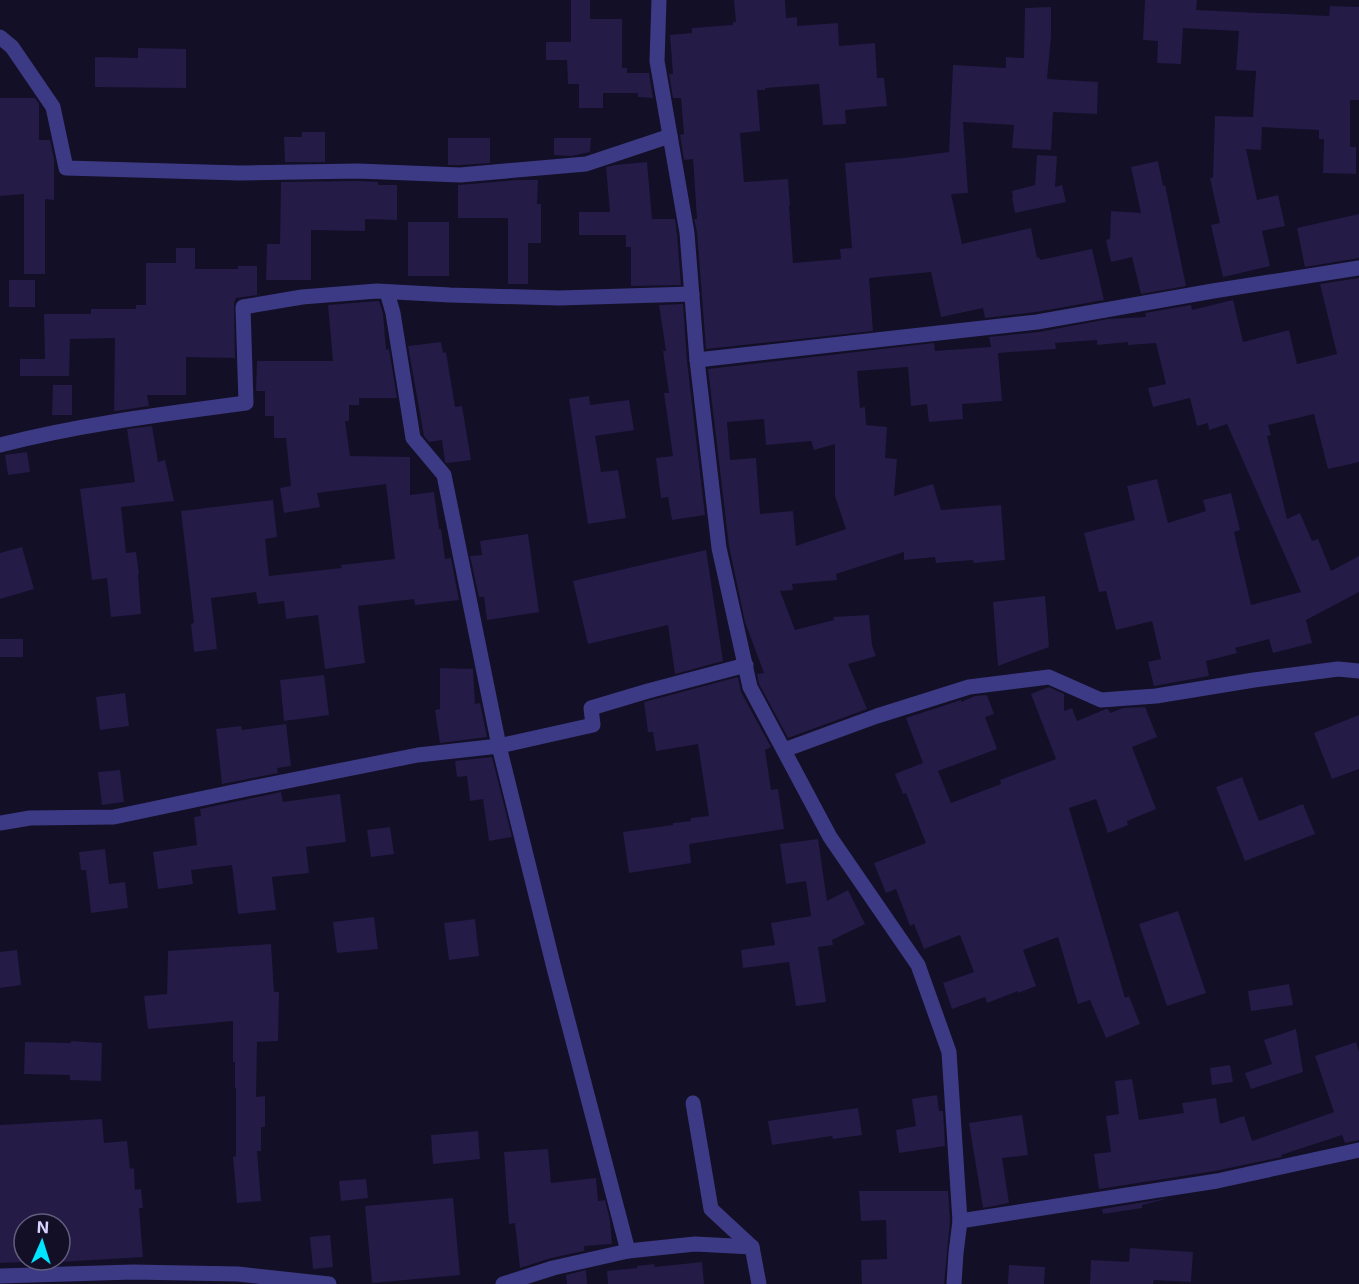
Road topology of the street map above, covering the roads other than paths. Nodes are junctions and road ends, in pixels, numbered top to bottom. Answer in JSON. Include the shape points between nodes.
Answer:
{"nodes":[{"id":1,"x":659,"y":0,"type":"edge"},
{"id":2,"x":0,"y":37,"type":"edge"},
{"id":3,"x":670,"y":136,"type":"junction"},
{"id":4,"x":1359,"y":268,"type":"edge"},
{"id":5,"x":387,"y":292,"type":"junction"},
{"id":6,"x":692,"y":294,"type":"junction"},
{"id":7,"x":697,"y":360,"type":"junction"},
{"id":8,"x":0,"y":445,"type":"edge"},
{"id":9,"x":746,"y":665,"type":"junction"},
{"id":10,"x":1359,"y":671,"type":"edge"},
{"id":11,"x":499,"y":746,"type":"junction"},
{"id":12,"x":784,"y":750,"type":"junction"},
{"id":13,"x":0,"y":823,"type":"edge"},
{"id":14,"x":693,"y":1103,"type":"dead end"},
{"id":15,"x":1359,"y":1150,"type":"edge"},
{"id":16,"x":960,"y":1221,"type":"junction"},
{"id":17,"x":752,"y":1247,"type":"junction"},
{"id":18,"x":628,"y":1251,"type":"junction"},
{"id":19,"x":0,"y":1276,"type":"edge"},
{"id":20,"x":329,"y":1284,"type":"edge"},
{"id":21,"x":504,"y":1284,"type":"edge"},
{"id":22,"x":759,"y":1284,"type":"edge"},
{"id":23,"x":954,"y":1284,"type":"edge"}],
"edges":[{"from":1,"to":3,"type":"street","via":[[657,60]]},
{"from":2,"to":3,"type":"street","via":[[12,47],[53,107],[66,168],[460,175],[586,164]]},
{"from":3,"to":6,"type":"street","via":[[687,233]]},
{"from":4,"to":7,"type":"street","via":[[1037,322]]},
{"from":5,"to":6,"type":"street","via":[[559,298]]},
{"from":5,"to":8,"type":"street","via":[[302,297],[243,307],[246,403],[41,434]]},
{"from":5,"to":11,"type":"street","via":[[413,438],[444,475]]},
{"from":6,"to":7,"type":"street"},
{"from":7,"to":9,"type":"street","via":[[719,548]]},
{"from":9,"to":11,"type":"street","via":[[591,708],[593,725]]},
{"from":9,"to":12,"type":"street","via":[[750,687]]},
{"from":10,"to":12,"type":"street","via":[[1338,669],[1156,696],[1101,700],[1049,677],[969,687]]},
{"from":11,"to":13,"type":"street","via":[[406,758],[114,817],[30,818]]},
{"from":11,"to":18,"type":"street"},
{"from":12,"to":16,"type":"street","via":[[830,837],[918,965],[949,1052]]},
{"from":14,"to":17,"type":"street","via":[[711,1209]]},
{"from":15,"to":16,"type":"street","via":[[1217,1181]]},
{"from":16,"to":23,"type":"street"},
{"from":17,"to":18,"type":"street","via":[[695,1244]]},
{"from":17,"to":22,"type":"street"},
{"from":18,"to":21,"type":"street"},
{"from":19,"to":20,"type":"street","via":[[238,1274]]}]}
